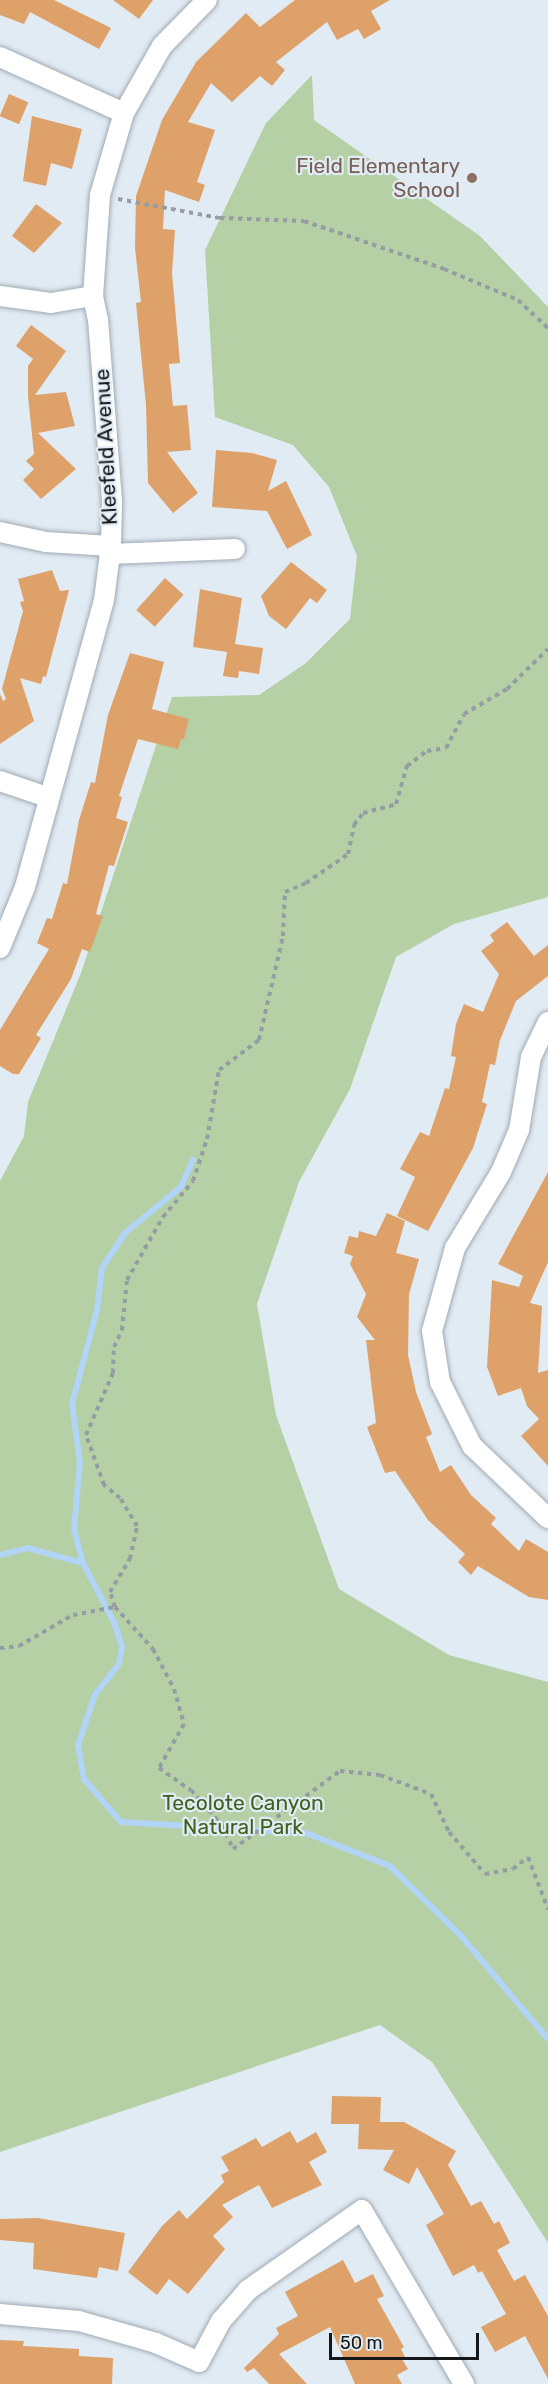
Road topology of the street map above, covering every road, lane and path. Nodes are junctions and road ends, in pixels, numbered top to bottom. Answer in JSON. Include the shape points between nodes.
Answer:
{"nodes":[{"id":1,"x":207,"y":0,"type":"edge"},
{"id":2,"x":0,"y":57,"type":"edge"},
{"id":3,"x":124,"y":113,"type":"junction"},
{"id":4,"x":100,"y":195,"type":"junction"},
{"id":5,"x":0,"y":296,"type":"edge"},
{"id":6,"x":93,"y":296,"type":"junction"},
{"id":7,"x":548,"y":328,"type":"edge"},
{"id":8,"x":0,"y":532,"type":"edge"},
{"id":9,"x":235,"y":549,"type":"dead end"},
{"id":10,"x":110,"y":550,"type":"junction"},
{"id":11,"x":548,"y":649,"type":"edge"},
{"id":12,"x":0,"y":781,"type":"edge"},
{"id":13,"x":47,"y":797,"type":"junction"},
{"id":14,"x":0,"y":948,"type":"edge"},
{"id":15,"x":548,"y":1022,"type":"edge"},
{"id":16,"x":548,"y":1518,"type":"edge"},
{"id":17,"x":115,"y":1607,"type":"junction"},
{"id":18,"x":0,"y":1647,"type":"edge"},
{"id":19,"x":548,"y":1909,"type":"edge"},
{"id":20,"x":0,"y":2314,"type":"edge"},
{"id":21,"x":464,"y":2384,"type":"edge"}],
"edges":[{"from":1,"to":3,"type":"street","name":"Kleefeld Avenue","via":[[162,46]]},
{"from":2,"to":3,"type":"street"},
{"from":3,"to":4,"type":"street","name":"Kleefeld Avenue"},
{"from":4,"to":6,"type":"street","name":"Kleefeld Avenue"},
{"from":4,"to":7,"type":"path","via":[[220,218],[304,221],[444,269],[518,300]]},
{"from":5,"to":6,"type":"street","via":[[51,303]]},
{"from":6,"to":10,"type":"street","name":"Kleefeld Avenue","via":[[112,501]]},
{"from":8,"to":10,"type":"street"},
{"from":9,"to":10,"type":"street"},
{"from":10,"to":13,"type":"street","name":"Kleefeld Avenue","via":[[104,600]]},
{"from":11,"to":17,"type":"path","via":[[507,689],[464,714],[446,748],[427,751],[407,765],[396,804],[363,813],[354,825],[348,854],[306,883],[285,892],[283,936],[259,1040],[219,1070],[207,1139],[193,1181],[162,1217],[127,1280],[113,1373],[86,1435],[104,1485],[120,1498],[137,1526],[130,1559],[110,1593]]},
{"from":12,"to":13,"type":"street"},
{"from":13,"to":14,"type":"street","name":"Kleefeld Avenue","via":[[25,887]]},
{"from":15,"to":16,"type":"street","via":[[531,1056],[519,1130],[501,1172],[455,1248],[432,1331],[440,1382],[472,1446]]},
{"from":17,"to":18,"type":"path","via":[[73,1616],[19,1646]]},
{"from":17,"to":19,"type":"path","via":[[153,1648],[174,1689],[184,1724],[159,1768],[191,1790],[222,1825],[233,1849],[340,1771],[380,1774],[431,1794],[449,1832],[486,1874],[513,1869],[528,1857]]},
{"from":20,"to":21,"type":"street","via":[[79,2321],[156,2343],[199,2362],[221,2321],[248,2290],[362,2210]]}]}
